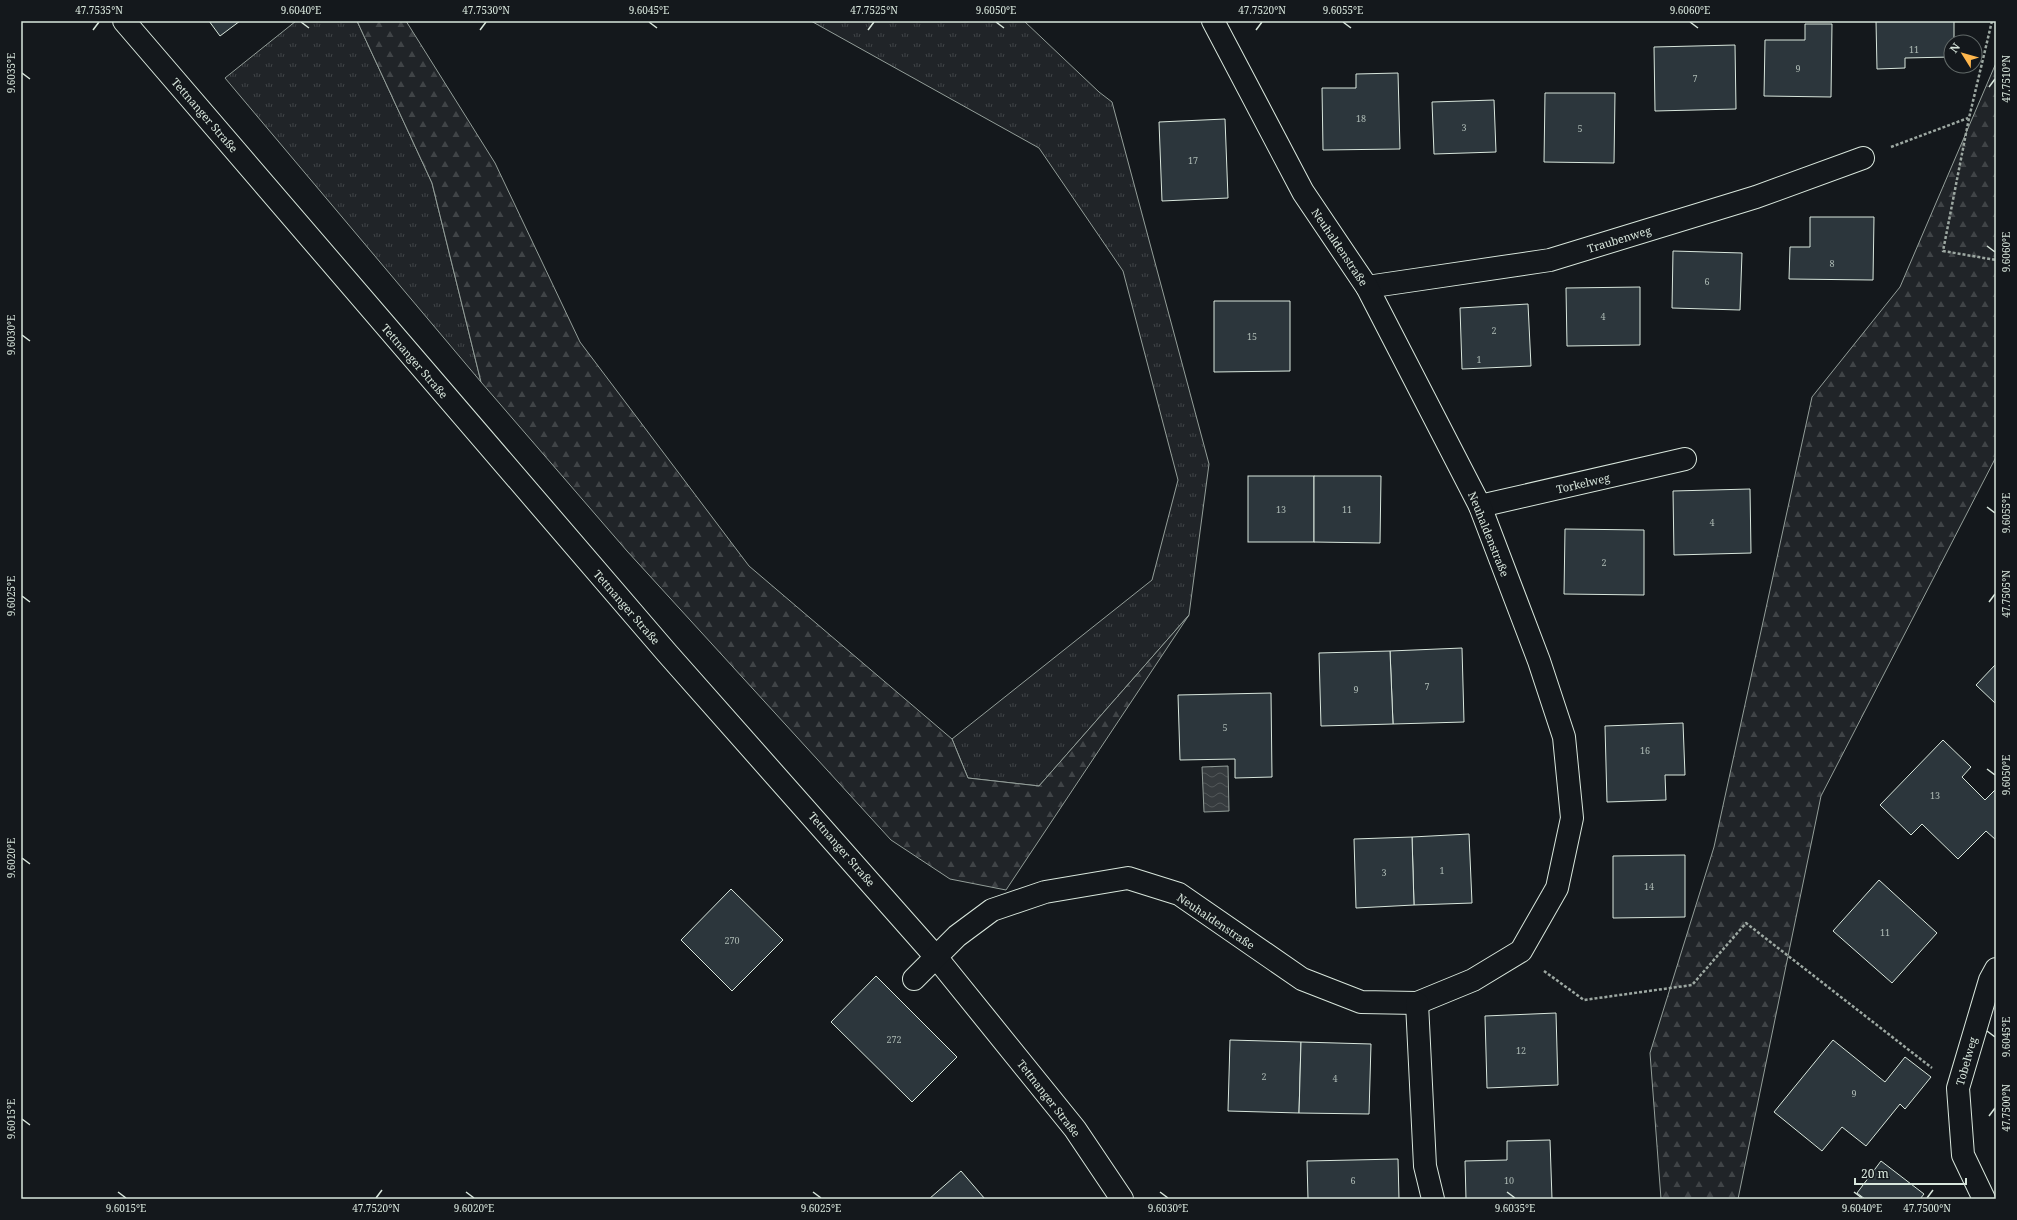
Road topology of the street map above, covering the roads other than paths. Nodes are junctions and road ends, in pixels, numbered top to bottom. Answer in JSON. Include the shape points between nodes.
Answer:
{"nodes":[{"id":1,"x":124,"y":21,"type":"edge"},
{"id":2,"x":1213,"y":21,"type":"edge"},
{"id":3,"x":1863,"y":158,"type":"road end"},
{"id":4,"x":1367,"y":287,"type":"junction"},
{"id":5,"x":1685,"y":459,"type":"dead end"},
{"id":6,"x":1480,"y":506,"type":"junction"},
{"id":7,"x":936,"y":957,"type":"junction"},
{"id":8,"x":1996,"y":969,"type":"edge"},
{"id":9,"x":914,"y":979,"type":"dead end"},
{"id":10,"x":1417,"y":1003,"type":"junction"},
{"id":11,"x":1122,"y":1199,"type":"edge"},
{"id":12,"x":1433,"y":1199,"type":"edge"},
{"id":13,"x":1984,"y":1199,"type":"edge"}],
"edges":[{"from":1,"to":7,"type":"street","name":"Tettnanger Straße","via":[[667,653]]},
{"from":2,"to":4,"type":"street","name":"Neuhaldenstraße","via":[[1303,192]]},
{"from":3,"to":4,"type":"street","name":"Traubenweg","via":[[1756,197],[1550,260]]},
{"from":4,"to":6,"type":"street","name":"Neuhaldenstraße"},
{"from":5,"to":6,"type":"street","name":"Torkelweg"},
{"from":6,"to":10,"type":"street","name":"Neuhaldenstraße","via":[[1539,661],[1564,737],[1572,818],[1557,888],[1522,951],[1473,980]]},
{"from":7,"to":9,"type":"street","name":"Neuhaldenstraße"},
{"from":7,"to":10,"type":"street","name":"Neuhaldenstraße","via":[[957,936],[992,910],[1045,892],[1128,878],[1179,894],[1302,979],[1361,1002]]},
{"from":7,"to":11,"type":"street","name":"Tettnanger Straße","via":[[1075,1129]]},
{"from":8,"to":13,"type":"street","name":"Tobelweg","via":[[1990,980],[1958,1088],[1963,1154]]},
{"from":10,"to":12,"type":"street","via":[[1425,1166]]}]}
